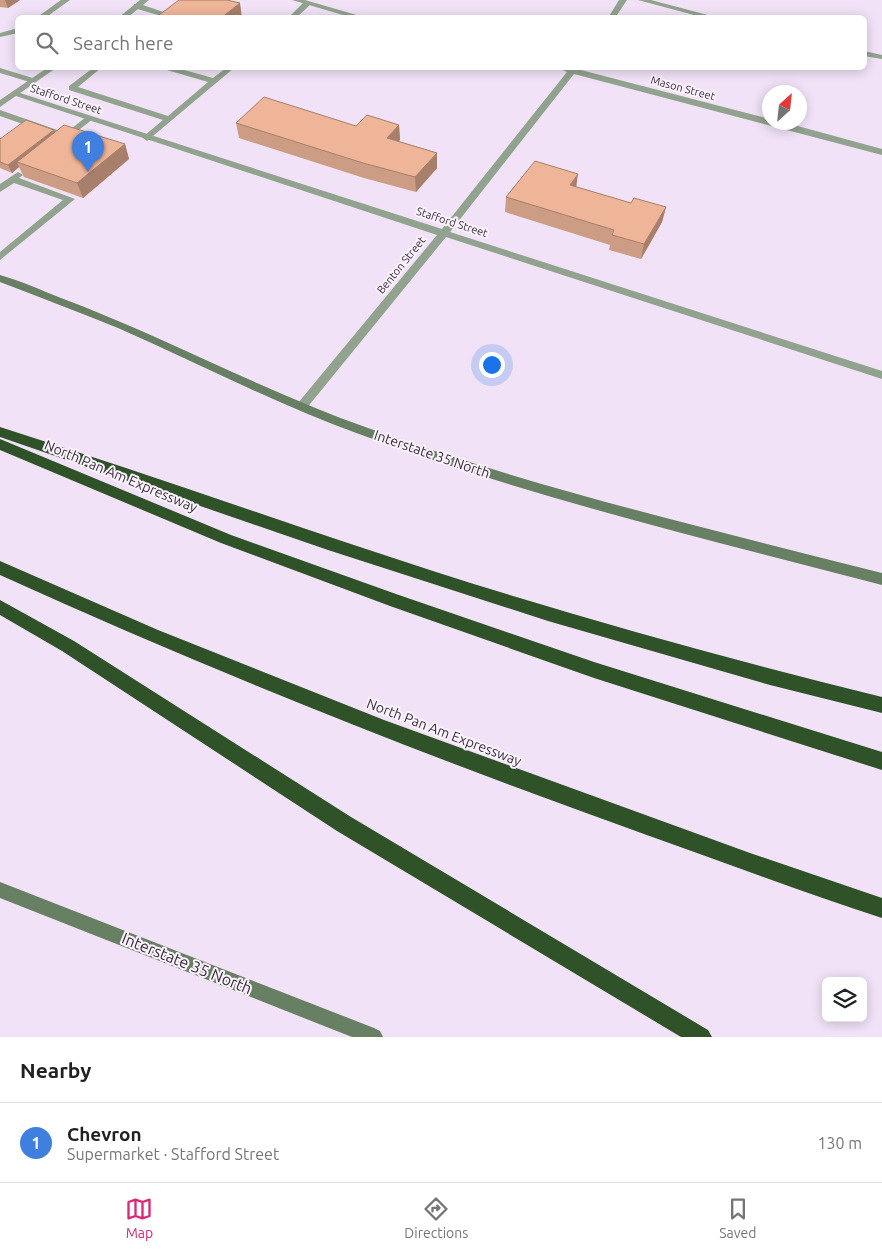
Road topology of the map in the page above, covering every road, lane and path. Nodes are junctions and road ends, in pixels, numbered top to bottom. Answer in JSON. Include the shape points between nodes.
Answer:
{"nodes":[{"id":1,"x":66,"y":0,"type":"edge"},
{"id":2,"x":145,"y":0,"type":"edge"},
{"id":3,"x":296,"y":0,"type":"edge"},
{"id":4,"x":623,"y":0,"type":"edge"},
{"id":5,"x":642,"y":0,"type":"edge"},
{"id":6,"x":308,"y":3,"type":"junction"},
{"id":7,"x":136,"y":6,"type":"junction"},
{"id":8,"x":220,"y":10,"type":"edge"},
{"id":9,"x":44,"y":15,"type":"edge"},
{"id":10,"x":125,"y":15,"type":"edge"},
{"id":11,"x":173,"y":15,"type":"edge"},
{"id":12,"x":238,"y":15,"type":"edge"},
{"id":13,"x":294,"y":15,"type":"edge"},
{"id":14,"x":353,"y":15,"type":"edge"},
{"id":15,"x":612,"y":15,"type":"edge"},
{"id":16,"x":704,"y":15,"type":"edge"},
{"id":17,"x":15,"y":31,"type":"edge"},
{"id":18,"x":0,"y":35,"type":"edge"},
{"id":19,"x":867,"y":54,"type":"edge"},
{"id":20,"x":882,"y":57,"type":"edge"},
{"id":21,"x":0,"y":70,"type":"edge"},
{"id":22,"x":49,"y":70,"type":"edge"},
{"id":23,"x":94,"y":70,"type":"edge"},
{"id":24,"x":177,"y":70,"type":"edge"},
{"id":25,"x":228,"y":70,"type":"edge"},
{"id":26,"x":568,"y":70,"type":"edge"},
{"id":27,"x":577,"y":70,"type":"edge"},
{"id":28,"x":33,"y":80,"type":"junction"},
{"id":29,"x":214,"y":81,"type":"junction"},
{"id":30,"x":14,"y":94,"type":"junction"},
{"id":31,"x":0,"y":104,"type":"edge"},
{"id":32,"x":0,"y":113,"type":"edge"},
{"id":33,"x":88,"y":119,"type":"junction"},
{"id":34,"x":169,"y":119,"type":"junction"},
{"id":35,"x":762,"y":120,"type":"edge"},
{"id":36,"x":27,"y":122,"type":"junction"},
{"id":37,"x":800,"y":130,"type":"edge"},
{"id":38,"x":15,"y":131,"type":"edge"},
{"id":39,"x":67,"y":136,"type":"junction"},
{"id":40,"x":147,"y":138,"type":"junction"},
{"id":41,"x":56,"y":144,"type":"edge"},
{"id":42,"x":882,"y":152,"type":"edge"},
{"id":43,"x":24,"y":170,"type":"edge"},
{"id":44,"x":5,"y":183,"type":"edge"},
{"id":45,"x":444,"y":233,"type":"junction"},
{"id":46,"x":0,"y":257,"type":"edge"},
{"id":47,"x":0,"y":278,"type":"edge"},
{"id":48,"x":882,"y":375,"type":"edge"},
{"id":49,"x":302,"y":406,"type":"junction"},
{"id":50,"x":0,"y":432,"type":"edge"},
{"id":51,"x":0,"y":444,"type":"edge"},
{"id":52,"x":0,"y":568,"type":"edge"},
{"id":53,"x":882,"y":579,"type":"edge"},
{"id":54,"x":0,"y":607,"type":"edge"},
{"id":55,"x":882,"y":705,"type":"edge"},
{"id":56,"x":882,"y":761,"type":"edge"},
{"id":57,"x":0,"y":890,"type":"edge"},
{"id":58,"x":882,"y":908,"type":"edge"},
{"id":59,"x":374,"y":1037,"type":"edge"},
{"id":60,"x":700,"y":1037,"type":"edge"}],
"edges":[{"from":1,"to":9,"type":"street"},
{"from":2,"to":7,"type":"street"},
{"from":3,"to":6,"type":"street"},
{"from":4,"to":15,"type":"street"},
{"from":5,"to":16,"type":"street"},
{"from":6,"to":13,"type":"street"},
{"from":6,"to":14,"type":"street"},
{"from":7,"to":10,"type":"street"},
{"from":7,"to":11,"type":"street"},
{"from":8,"to":12,"type":"street"},
{"from":17,"to":18,"type":"street"},
{"from":19,"to":20,"type":"street"},
{"from":21,"to":28,"type":"street"},
{"from":22,"to":28,"type":"street"},
{"from":23,"to":34,"type":"street","via":[[72,88]]},
{"from":24,"to":29,"type":"street"},
{"from":25,"to":29,"type":"street"},
{"from":26,"to":45,"type":"street","name":"Benton Street"},
{"from":27,"to":35,"type":"street","name":"Mason Street"},
{"from":28,"to":30,"type":"street"},
{"from":29,"to":34,"type":"street"},
{"from":30,"to":31,"type":"street"},
{"from":30,"to":33,"type":"street","name":"Stafford Street"},
{"from":32,"to":36,"type":"street"},
{"from":33,"to":39,"type":"street"},
{"from":33,"to":40,"type":"street","name":"Stafford Street"},
{"from":34,"to":40,"type":"street"},
{"from":36,"to":38,"type":"street"},
{"from":36,"to":39,"type":"street"},
{"from":37,"to":42,"type":"street","name":"Mason Street"},
{"from":39,"to":41,"type":"street"},
{"from":40,"to":45,"type":"street","name":"Stafford Street"},
{"from":43,"to":44,"type":"street"},
{"from":44,"to":46,"type":"street","via":[[70,199]]},
{"from":45,"to":48,"type":"street","name":"Stafford Street"},
{"from":45,"to":49,"type":"street","name":"Benton Street"},
{"from":47,"to":49,"type":"main road","name":"Interstate 35 North","via":[[119,325]]},
{"from":49,"to":53,"type":"main road","name":"Interstate 35 North","via":[[471,469]]},
{"from":50,"to":55,"type":"highway","via":[[536,610]]},
{"from":51,"to":56,"type":"highway","name":"North Pan Am Expressway","via":[[226,539],[396,601],[594,670]]},
{"from":52,"to":58,"type":"highway","name":"North Pan Am Expressway","via":[[246,674],[506,775]]},
{"from":54,"to":60,"type":"highway","via":[[68,646],[344,824]]},
{"from":57,"to":59,"type":"main road","name":"Interstate 35 North"}]}
